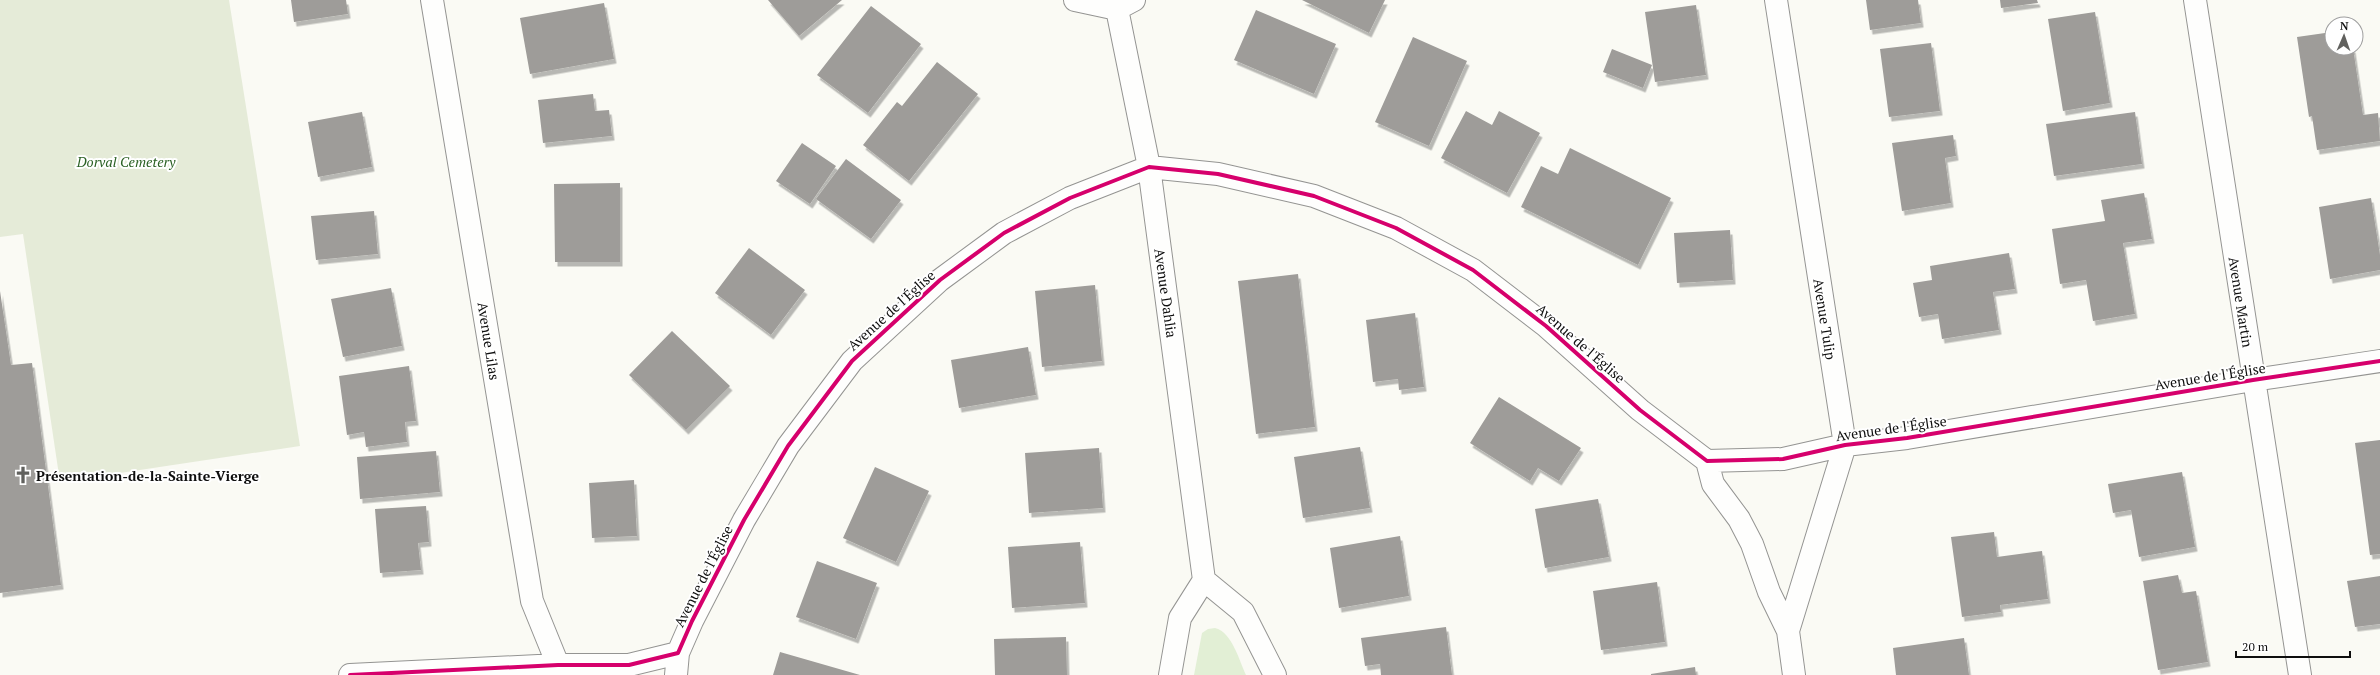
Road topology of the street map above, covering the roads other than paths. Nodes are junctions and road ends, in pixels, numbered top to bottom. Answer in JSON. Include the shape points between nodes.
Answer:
{"nodes":[{"id":1,"x":432,"y":0,"type":"edge"},
{"id":2,"x":1075,"y":0,"type":"edge"},
{"id":3,"x":1776,"y":0,"type":"edge"},
{"id":4,"x":2195,"y":0,"type":"edge"},
{"id":5,"x":1126,"y":5,"type":"edge"},
{"id":6,"x":1150,"y":167,"type":"junction"},
{"id":7,"x":2380,"y":361,"type":"edge"},
{"id":8,"x":2253,"y":380,"type":"junction"},
{"id":9,"x":1845,"y":445,"type":"junction"},
{"id":10,"x":1707,"y":461,"type":"junction"},
{"id":11,"x":1204,"y":580,"type":"junction"},
{"id":12,"x":1788,"y":631,"type":"junction"},
{"id":13,"x":678,"y":653,"type":"junction"},
{"id":14,"x":562,"y":670,"type":"edge"},
{"id":15,"x":350,"y":675,"type":"edge"},
{"id":16,"x":676,"y":675,"type":"edge"},
{"id":17,"x":1170,"y":675,"type":"edge"},
{"id":18,"x":1275,"y":675,"type":"edge"},
{"id":19,"x":1794,"y":675,"type":"edge"},
{"id":20,"x":2300,"y":675,"type":"edge"}],
"edges":[{"from":1,"to":14,"type":"street","name":"Avenue Lilas","via":[[532,601]]},
{"from":2,"to":5,"type":"street"},
{"from":3,"to":9,"type":"street","name":"Avenue Tulip"},
{"from":4,"to":8,"type":"street","name":"Avenue Martin"},
{"from":5,"to":6,"type":"street","name":"Avenue Dahlia"},
{"from":6,"to":10,"type":"street","name":"Avenue de l'Église","via":[[1218,174],[1314,196],[1396,228],[1473,270],[1546,326],[1640,410]]},
{"from":6,"to":11,"type":"street","name":"Avenue Dahlia"},
{"from":6,"to":13,"type":"street","name":"Avenue de l'Église","via":[[1070,198],[1004,233],[940,280],[852,361],[788,446],[744,520]]},
{"from":7,"to":8,"type":"street","name":"Avenue de l'Église"},
{"from":8,"to":9,"type":"street","name":"Avenue de l'Église","via":[[1907,438]]},
{"from":8,"to":20,"type":"street","name":"Avenue Martin"},
{"from":9,"to":10,"type":"street","name":"Avenue de l'Église","via":[[1784,459]]},
{"from":9,"to":12,"type":"street","name":"Avenue Tulip"},
{"from":10,"to":12,"type":"street","name":"Avenue Tulip","via":[[1713,484],[1752,544],[1769,592]]},
{"from":11,"to":17,"type":"street","via":[[1180,618]]},
{"from":11,"to":18,"type":"street","via":[[1242,612]]},
{"from":12,"to":19,"type":"street","name":"Avenue Tulip"},
{"from":13,"to":14,"type":"street","via":[[629,665]]},
{"from":13,"to":16,"type":"street"},
{"from":14,"to":15,"type":"street"}]}
